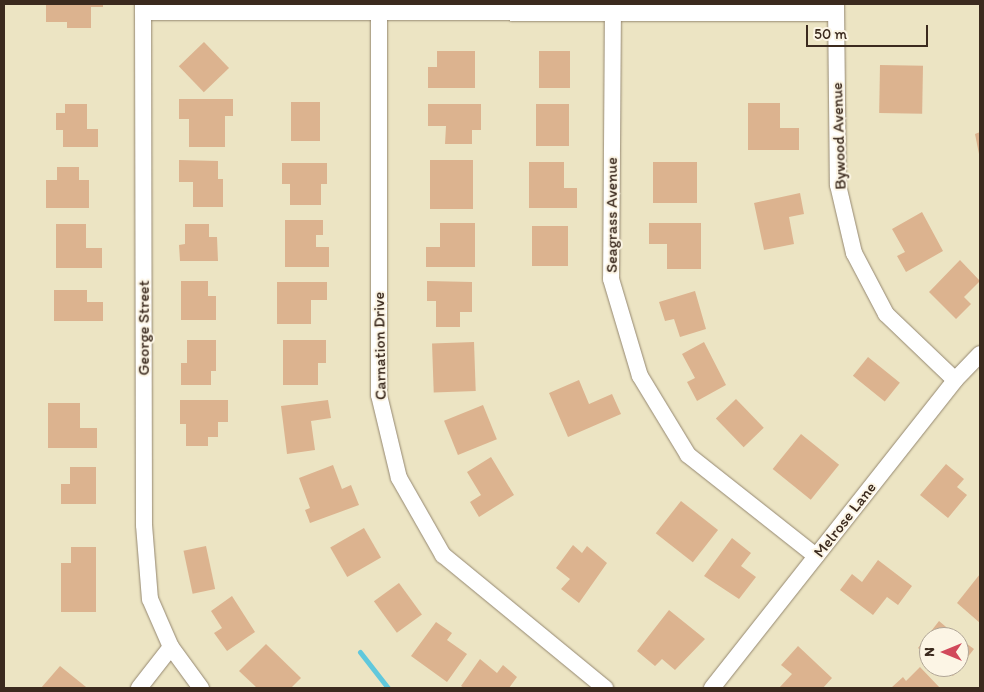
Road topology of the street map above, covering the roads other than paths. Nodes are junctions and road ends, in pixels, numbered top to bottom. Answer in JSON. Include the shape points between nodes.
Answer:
{"nodes":[{"id":1,"x":614,"y":7,"type":"edge"},
{"id":2,"x":143,"y":8,"type":"edge"},
{"id":3,"x":379,"y":8,"type":"edge"},
{"id":4,"x":836,"y":8,"type":"edge"},
{"id":5,"x":980,"y":354,"type":"edge"},
{"id":6,"x":955,"y":380,"type":"junction"},
{"id":7,"x":816,"y":556,"type":"junction"},
{"id":8,"x":171,"y":647,"type":"junction"},
{"id":9,"x":139,"y":688,"type":"edge"},
{"id":10,"x":201,"y":688,"type":"edge"},
{"id":11,"x":605,"y":688,"type":"edge"},
{"id":12,"x":712,"y":688,"type":"edge"}],
"edges":[{"from":1,"to":3,"type":"street"},
{"from":1,"to":4,"type":"street"},
{"from":1,"to":7,"type":"street","name":"Seagrass Avenue","via":[[611,279],[640,376],[688,455]]},
{"from":2,"to":3,"type":"street"},
{"from":2,"to":8,"type":"street","name":"George Street","via":[[144,525],[150,598]]},
{"from":3,"to":11,"type":"street","name":"Carnation Drive","via":[[379,395],[399,478],[443,555]]},
{"from":4,"to":6,"type":"street","name":"Bywood Avenue","via":[[838,185],[854,253],[886,314]]},
{"from":5,"to":6,"type":"street","name":"Melrose Lane"},
{"from":6,"to":7,"type":"street","name":"Melrose Lane"},
{"from":7,"to":12,"type":"street","name":"Melrose Lane"},
{"from":8,"to":9,"type":"street"},
{"from":8,"to":10,"type":"street","name":"George Street"}]}
